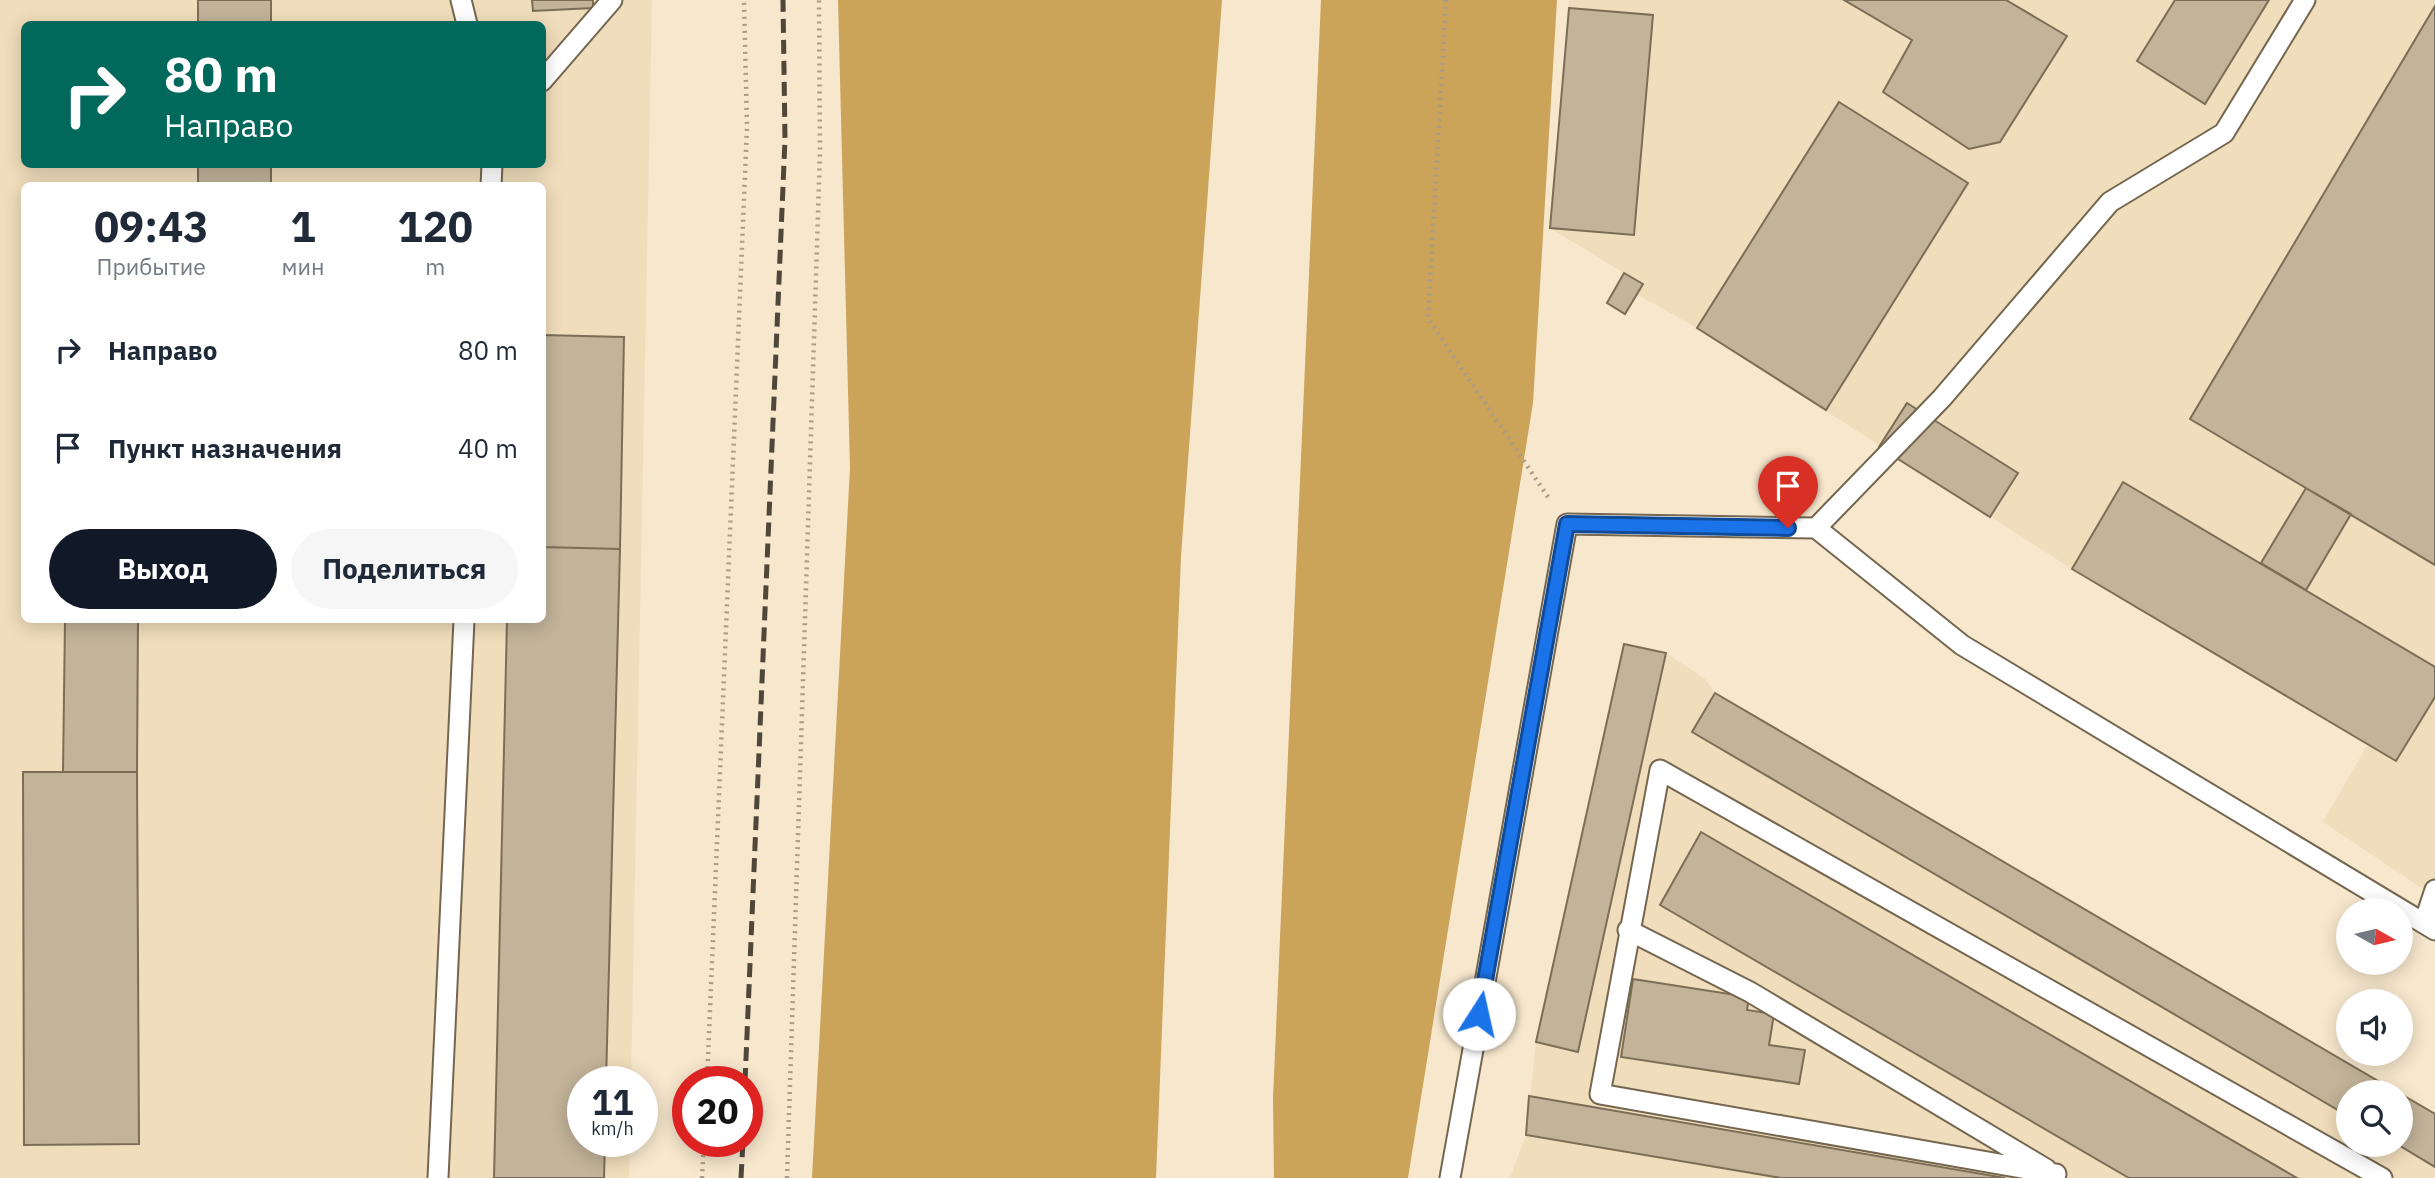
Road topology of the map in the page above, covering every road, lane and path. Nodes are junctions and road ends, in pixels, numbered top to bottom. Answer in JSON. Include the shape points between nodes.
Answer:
{"nodes":[{"id":1,"x":461,"y":0,"type":"edge"},
{"id":2,"x":612,"y":0,"type":"edge"},
{"id":3,"x":744,"y":0,"type":"edge"},
{"id":4,"x":819,"y":0,"type":"edge"},
{"id":5,"x":1446,"y":0,"type":"edge"},
{"id":6,"x":2305,"y":0,"type":"edge"},
{"id":7,"x":466,"y":21,"type":"edge"},
{"id":8,"x":546,"y":76,"type":"edge"},
{"id":9,"x":1567,"y":524,"type":"junction"},
{"id":10,"x":1816,"y":528,"type":"junction"},
{"id":11,"x":464,"y":623,"type":"edge"},
{"id":12,"x":2435,"y":890,"type":"edge"},
{"id":13,"x":2430,"y":926,"type":"edge"},
{"id":14,"x":1628,"y":930,"type":"junction"},
{"id":15,"x":708,"y":1066,"type":"edge"},
{"id":16,"x":703,"y":1157,"type":"edge"},
{"id":17,"x":2058,"y":1177,"type":"edge"},
{"id":18,"x":438,"y":1178,"type":"edge"},
{"id":19,"x":702,"y":1178,"type":"edge"},
{"id":20,"x":786,"y":1178,"type":"edge"},
{"id":21,"x":1450,"y":1178,"type":"edge"},
{"id":22,"x":2382,"y":1178,"type":"edge"}],
"edges":[{"from":1,"to":7,"type":"lane"},
{"from":2,"to":8,"type":"lane"},
{"from":3,"to":15,"type":"path","via":[[747,127]]},
{"from":4,"to":20,"type":"path","via":[[821,152]]},
{"from":5,"to":9,"type":"path","via":[[1428,318]]},
{"from":6,"to":10,"type":"lane","via":[[2224,133],[2110,202],[1942,398]]},
{"from":9,"to":10,"type":"lane"},
{"from":9,"to":21,"type":"lane"},
{"from":10,"to":13,"type":"lane","via":[[1962,645]]},
{"from":11,"to":18,"type":"lane"},
{"from":12,"to":13,"type":"lane"},
{"from":14,"to":17,"type":"lane","via":[[1750,992]]},
{"from":14,"to":17,"type":"lane","via":[[1600,1094]]},
{"from":14,"to":22,"type":"lane","via":[[1660,770]]},
{"from":16,"to":19,"type":"path"}]}
